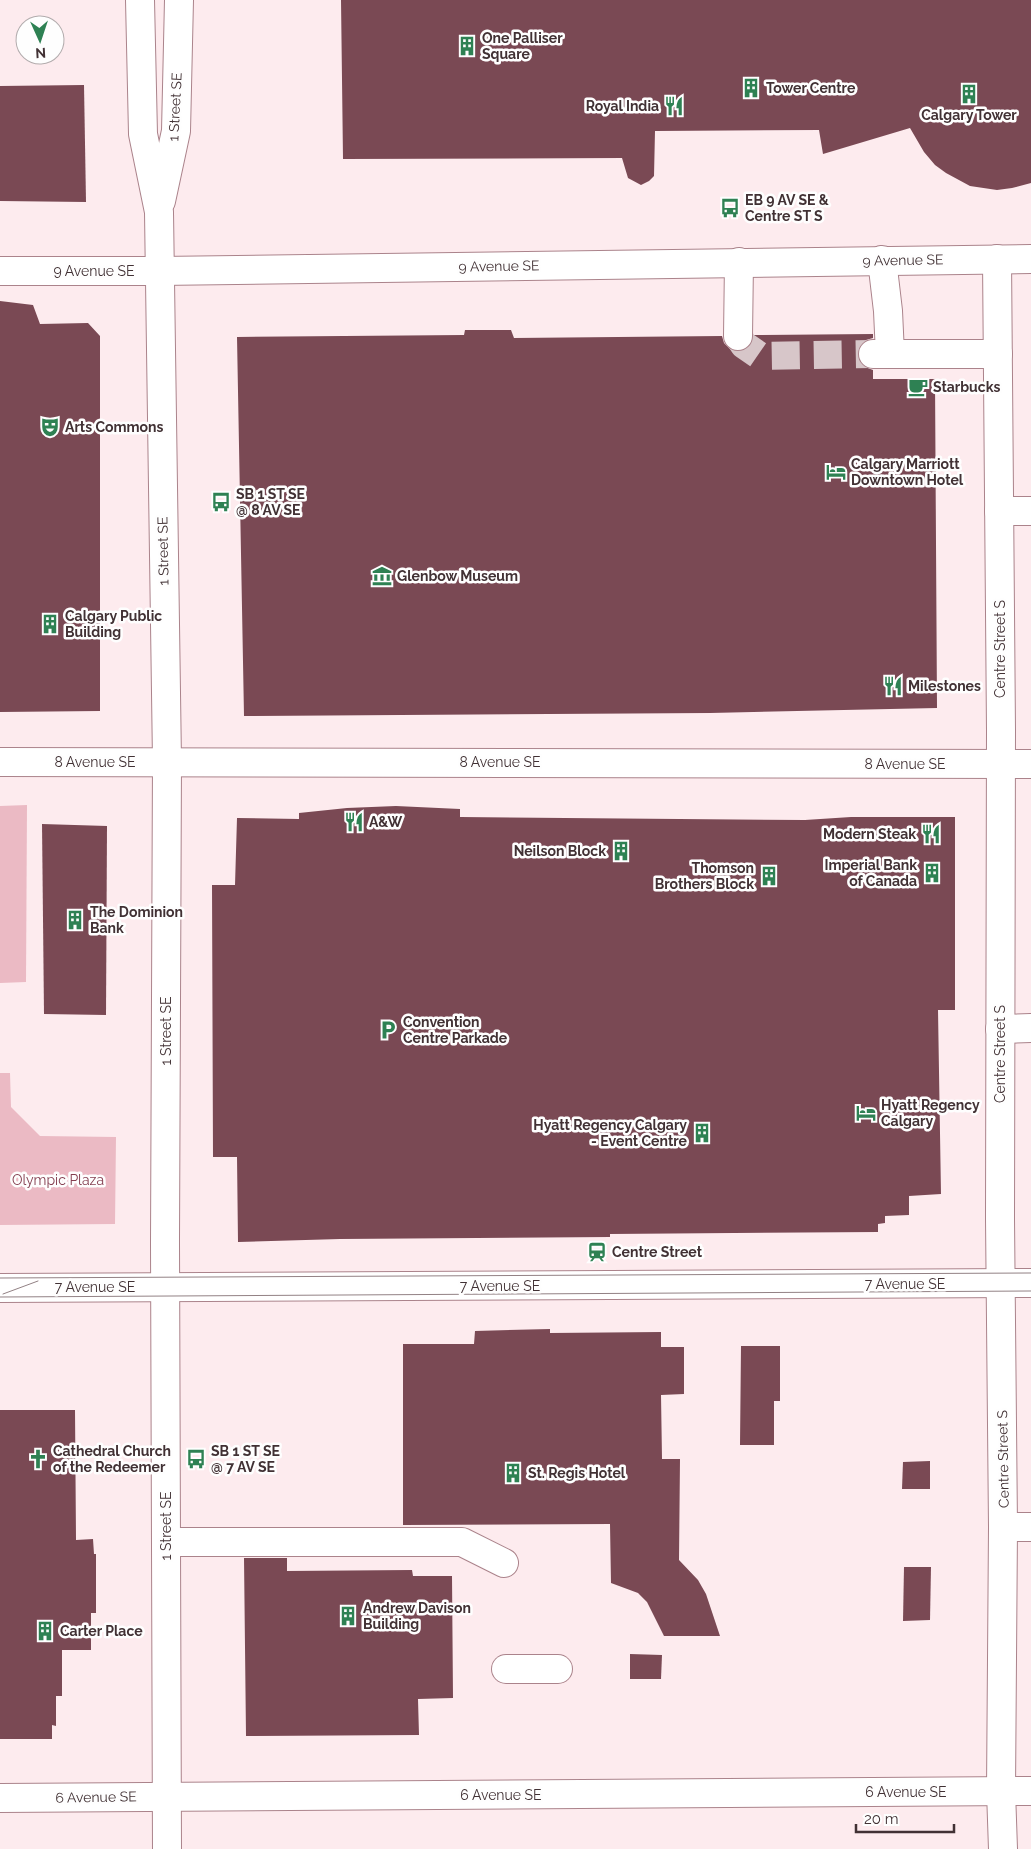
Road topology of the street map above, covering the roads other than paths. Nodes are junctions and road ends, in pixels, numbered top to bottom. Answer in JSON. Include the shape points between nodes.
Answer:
{"nodes":[{"id":1,"x":140,"y":0,"type":"edge"},
{"id":2,"x":179,"y":0,"type":"edge"},
{"id":3,"x":159,"y":212,"type":"junction"},
{"id":4,"x":997,"y":259,"type":"junction"},
{"id":5,"x":1031,"y":259,"type":"edge"},
{"id":6,"x":882,"y":260,"type":"junction"},
{"id":7,"x":739,"y":262,"type":"junction"},
{"id":8,"x":0,"y":271,"type":"edge"},
{"id":9,"x":159,"y":271,"type":"junction"},
{"id":10,"x":738,"y":336,"type":"dead end"},
{"id":11,"x":998,"y":354,"type":"junction"},
{"id":12,"x":999,"y":511,"type":"junction"},
{"id":13,"x":1031,"y":511,"type":"edge"},
{"id":14,"x":167,"y":761,"type":"junction"},
{"id":15,"x":0,"y":762,"type":"edge"},
{"id":16,"x":1000,"y":764,"type":"junction"},
{"id":17,"x":1031,"y":764,"type":"edge"},
{"id":18,"x":1000,"y":1028,"type":"junction"},
{"id":19,"x":1031,"y":1028,"type":"edge"},
{"id":20,"x":1031,"y":1283,"type":"edge"},
{"id":21,"x":1001,"y":1284,"type":"junction"},
{"id":22,"x":166,"y":1287,"type":"junction"},
{"id":23,"x":0,"y":1288,"type":"edge"},
{"id":24,"x":1003,"y":1527,"type":"junction"},
{"id":25,"x":1031,"y":1527,"type":"edge"},
{"id":26,"x":166,"y":1542,"type":"junction"},
{"id":27,"x":504,"y":1563,"type":"dead end"},
{"id":28,"x":506,"y":1669,"type":"dead end"},
{"id":29,"x":558,"y":1669,"type":"dead end"},
{"id":30,"x":1001,"y":1791,"type":"junction"},
{"id":31,"x":1031,"y":1791,"type":"edge"},
{"id":32,"x":166,"y":1796,"type":"junction"},
{"id":33,"x":0,"y":1798,"type":"edge"},
{"id":34,"x":167,"y":1849,"type":"edge"},
{"id":35,"x":1003,"y":1849,"type":"edge"}],
"edges":[{"from":1,"to":3,"type":"main road","name":"1 Street SE","via":[[143,134]]},
{"from":2,"to":3,"type":"main road","name":"1 Street SE","via":[[176,132]]},
{"from":3,"to":9,"type":"main road","name":"1 Street SE"},
{"from":4,"to":5,"type":"main road","name":"9 Avenue SE"},
{"from":4,"to":6,"type":"main road","name":"9 Avenue SE"},
{"from":4,"to":11,"type":"main road","name":"Centre Street S"},
{"from":6,"to":7,"type":"main road","name":"9 Avenue SE"},
{"from":6,"to":11,"type":"main road","via":[[888,311],[881,354]]},
{"from":7,"to":9,"type":"main road","name":"9 Avenue SE"},
{"from":7,"to":10,"type":"main road"},
{"from":8,"to":9,"type":"main road","name":"9 Avenue SE"},
{"from":9,"to":14,"type":"main road","name":"1 Street SE"},
{"from":11,"to":12,"type":"main road","name":"Centre Street S"},
{"from":12,"to":13,"type":"main road"},
{"from":12,"to":16,"type":"main road","name":"Centre Street S"},
{"from":14,"to":15,"type":"main road","name":"8 Avenue SE"},
{"from":14,"to":16,"type":"main road","name":"8 Avenue SE"},
{"from":14,"to":22,"type":"main road","name":"1 Street SE"},
{"from":16,"to":17,"type":"main road","name":"8 Avenue SE"},
{"from":16,"to":18,"type":"main road","name":"Centre Street S"},
{"from":18,"to":19,"type":"main road"},
{"from":18,"to":21,"type":"main road","name":"Centre Street S"},
{"from":20,"to":21,"type":"main road","name":"7 Avenue SE"},
{"from":21,"to":22,"type":"main road","name":"7 Avenue SE"},
{"from":21,"to":24,"type":"main road","name":"Centre Street S"},
{"from":22,"to":23,"type":"main road","name":"7 Avenue SE"},
{"from":22,"to":26,"type":"main road","name":"1 Street SE"},
{"from":24,"to":25,"type":"main road"},
{"from":24,"to":30,"type":"main road","name":"Centre Street S"},
{"from":26,"to":27,"type":"main road","via":[[462,1542]]},
{"from":26,"to":32,"type":"main road","name":"1 Street SE"},
{"from":28,"to":29,"type":"main road"},
{"from":30,"to":31,"type":"main road","name":"6 Avenue SE"},
{"from":30,"to":32,"type":"main road","name":"6 Avenue SE"},
{"from":30,"to":35,"type":"main road","name":"Centre Street S"},
{"from":32,"to":33,"type":"main road","name":"6 Avenue SE"},
{"from":32,"to":34,"type":"main road","name":"1 Street SE"}]}
